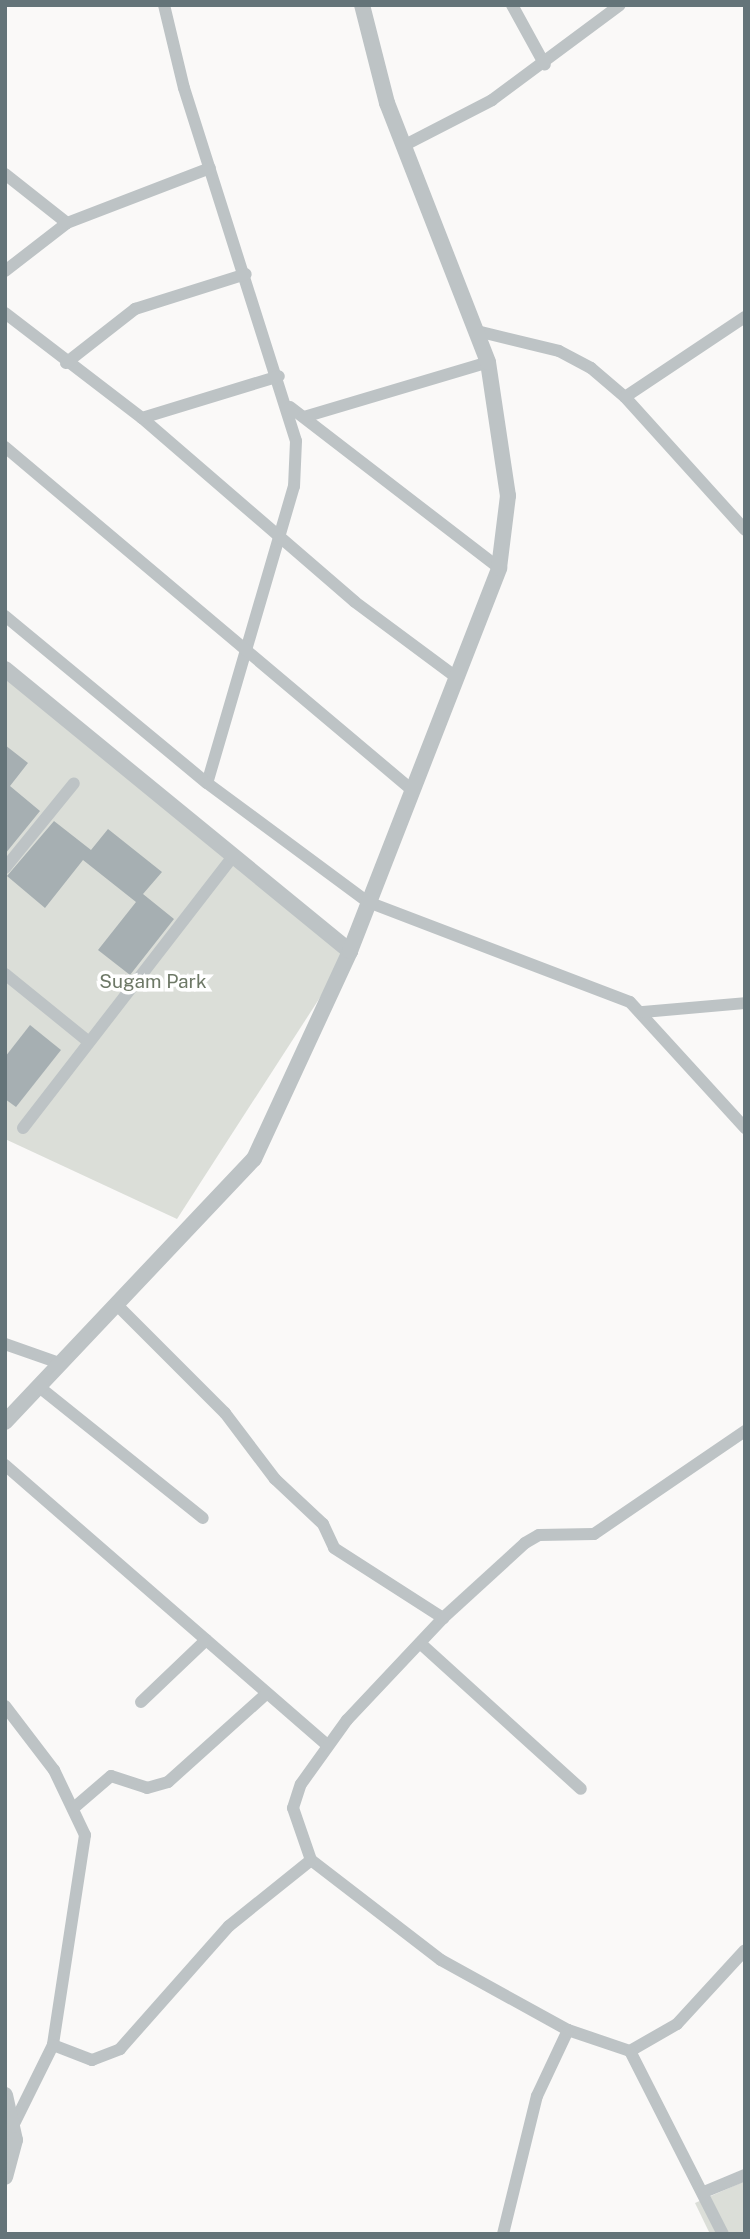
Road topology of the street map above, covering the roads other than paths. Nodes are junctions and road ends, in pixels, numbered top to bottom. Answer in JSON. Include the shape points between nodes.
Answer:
{"nodes":[{"id":1,"x":164,"y":5,"type":"edge"},
{"id":2,"x":362,"y":5,"type":"edge"},
{"id":3,"x":512,"y":5,"type":"edge"},
{"id":4,"x":620,"y":5,"type":"edge"},
{"id":5,"x":545,"y":65,"type":"junction"},
{"id":6,"x":405,"y":145,"type":"junction"},
{"id":7,"x":210,"y":168,"type":"junction"},
{"id":8,"x":5,"y":174,"type":"edge"},
{"id":9,"x":67,"y":223,"type":"junction"},
{"id":10,"x":5,"y":271,"type":"edge"},
{"id":11,"x":246,"y":274,"type":"junction"},
{"id":12,"x":5,"y":313,"type":"edge"},
{"id":13,"x":745,"y":317,"type":"edge"},
{"id":14,"x":481,"y":332,"type":"junction"},
{"id":15,"x":488,"y":362,"type":"junction"},
{"id":16,"x":66,"y":363,"type":"junction"},
{"id":17,"x":279,"y":376,"type":"junction"},
{"id":18,"x":625,"y":397,"type":"junction"},
{"id":19,"x":290,"y":407,"type":"junction"},
{"id":20,"x":304,"y":417,"type":"junction"},
{"id":21,"x":142,"y":418,"type":"junction"},
{"id":22,"x":5,"y":447,"type":"edge"},
{"id":23,"x":745,"y":530,"type":"edge"},
{"id":24,"x":281,"y":536,"type":"junction"},
{"id":25,"x":499,"y":568,"type":"junction"},
{"id":26,"x":5,"y":616,"type":"edge"},
{"id":27,"x":243,"y":648,"type":"junction"},
{"id":28,"x":5,"y":669,"type":"edge"},
{"id":29,"x":456,"y":677,"type":"junction"},
{"id":30,"x":74,"y":783,"type":"dead end"},
{"id":31,"x":206,"y":783,"type":"junction"},
{"id":32,"x":412,"y":790,"type":"junction"},
{"id":33,"x":233,"y":856,"type":"junction"},
{"id":34,"x":5,"y":868,"type":"edge"},
{"id":35,"x":368,"y":902,"type":"junction"},
{"id":36,"x":350,"y":951,"type":"junction"},
{"id":37,"x":5,"y":974,"type":"edge"},
{"id":38,"x":745,"y":1003,"type":"edge"},
{"id":39,"x":643,"y":1012,"type":"junction"},
{"id":40,"x":89,"y":1042,"type":"junction"},
{"id":41,"x":23,"y":1128,"type":"dead end"},
{"id":42,"x":745,"y":1128,"type":"edge"},
{"id":43,"x":117,"y":1305,"type":"junction"},
{"id":44,"x":5,"y":1344,"type":"edge"},
{"id":45,"x":62,"y":1364,"type":"junction"},
{"id":46,"x":38,"y":1386,"type":"junction"},
{"id":47,"x":5,"y":1422,"type":"edge"},
{"id":48,"x":745,"y":1431,"type":"edge"},
{"id":49,"x":5,"y":1465,"type":"edge"},
{"id":50,"x":204,"y":1518,"type":"dead end"},
{"id":51,"x":443,"y":1618,"type":"junction"},
{"id":52,"x":206,"y":1640,"type":"junction"},
{"id":53,"x":420,"y":1643,"type":"junction"},
{"id":54,"x":266,"y":1694,"type":"junction"},
{"id":55,"x":141,"y":1702,"type":"dead end"},
{"id":56,"x":5,"y":1706,"type":"edge"},
{"id":57,"x":327,"y":1745,"type":"junction"},
{"id":58,"x":581,"y":1789,"type":"dead end"},
{"id":59,"x":76,"y":1806,"type":"junction"},
{"id":60,"x":311,"y":1860,"type":"junction"},
{"id":61,"x":745,"y":1950,"type":"edge"},
{"id":62,"x":568,"y":2030,"type":"junction"},
{"id":63,"x":53,"y":2045,"type":"junction"},
{"id":64,"x":630,"y":2051,"type":"junction"},
{"id":65,"x":5,"y":2095,"type":"edge"},
{"id":66,"x":13,"y":2124,"type":"junction"},
{"id":67,"x":745,"y":2175,"type":"edge"},
{"id":68,"x":5,"y":2177,"type":"edge"},
{"id":69,"x":704,"y":2192,"type":"junction"},
{"id":70,"x":503,"y":2234,"type":"edge"},
{"id":71,"x":723,"y":2234,"type":"edge"}],
"edges":[{"from":1,"to":7,"type":"street"},
{"from":2,"to":6,"type":"street","via":[[387,103]]},
{"from":3,"to":5,"type":"street"},
{"from":4,"to":5,"type":"street"},
{"from":5,"to":6,"type":"street"},
{"from":6,"to":14,"type":"street"},
{"from":7,"to":9,"type":"street"},
{"from":7,"to":11,"type":"street"},
{"from":8,"to":9,"type":"street"},
{"from":9,"to":10,"type":"street"},
{"from":11,"to":16,"type":"street","via":[[135,309]]},
{"from":11,"to":17,"type":"street"},
{"from":12,"to":16,"type":"street"},
{"from":13,"to":18,"type":"street"},
{"from":14,"to":15,"type":"street"},
{"from":14,"to":18,"type":"street","via":[[559,351]]},
{"from":15,"to":20,"type":"street"},
{"from":15,"to":25,"type":"street","via":[[508,496]]},
{"from":16,"to":21,"type":"street"},
{"from":17,"to":19,"type":"street"},
{"from":17,"to":21,"type":"street"},
{"from":18,"to":23,"type":"street"},
{"from":19,"to":20,"type":"street"},
{"from":19,"to":24,"type":"street","via":[[294,486]]},
{"from":20,"to":25,"type":"street"},
{"from":21,"to":24,"type":"street"},
{"from":22,"to":27,"type":"street"},
{"from":24,"to":27,"type":"street"},
{"from":24,"to":29,"type":"street"},
{"from":25,"to":29,"type":"street"},
{"from":26,"to":31,"type":"street"},
{"from":27,"to":31,"type":"street"},
{"from":27,"to":32,"type":"street"},
{"from":28,"to":33,"type":"street"},
{"from":29,"to":32,"type":"street"},
{"from":30,"to":34,"type":"street"},
{"from":31,"to":35,"type":"street"},
{"from":32,"to":35,"type":"street"},
{"from":33,"to":36,"type":"street"},
{"from":33,"to":40,"type":"street"},
{"from":35,"to":36,"type":"street"},
{"from":35,"to":39,"type":"street","via":[[614,994]]},
{"from":36,"to":43,"type":"street","via":[[254,1159]]},
{"from":37,"to":40,"type":"street"},
{"from":38,"to":39,"type":"street"},
{"from":39,"to":42,"type":"street"},
{"from":40,"to":41,"type":"street"},
{"from":43,"to":45,"type":"street"},
{"from":43,"to":51,"type":"street","via":[[225,1413],[281,1486],[323,1524],[334,1548]]},
{"from":44,"to":45,"type":"street"},
{"from":45,"to":46,"type":"street"},
{"from":46,"to":47,"type":"street"},
{"from":46,"to":50,"type":"street"},
{"from":48,"to":51,"type":"street","via":[[594,1534],[539,1535],[525,1543]]},
{"from":49,"to":52,"type":"street"},
{"from":51,"to":53,"type":"street"},
{"from":52,"to":54,"type":"street"},
{"from":52,"to":55,"type":"street"},
{"from":53,"to":57,"type":"street"},
{"from":53,"to":58,"type":"street"},
{"from":54,"to":57,"type":"street"},
{"from":54,"to":59,"type":"street","via":[[168,1782],[147,1788],[111,1776]]},
{"from":56,"to":59,"type":"street"},
{"from":57,"to":60,"type":"street","via":[[293,1808]]},
{"from":59,"to":63,"type":"street","via":[[85,1859]]},
{"from":60,"to":62,"type":"street","via":[[441,1960]]},
{"from":60,"to":63,"type":"street","via":[[229,1926],[120,2049],[92,2060]]},
{"from":61,"to":64,"type":"street","via":[[677,2024]]},
{"from":62,"to":64,"type":"street"},
{"from":62,"to":70,"type":"street","via":[[537,2096]]},
{"from":63,"to":66,"type":"street"},
{"from":64,"to":69,"type":"street"},
{"from":65,"to":66,"type":"street"},
{"from":66,"to":68,"type":"street","via":[[14,2157]]},
{"from":67,"to":69,"type":"street"},
{"from":69,"to":71,"type":"street"}]}
